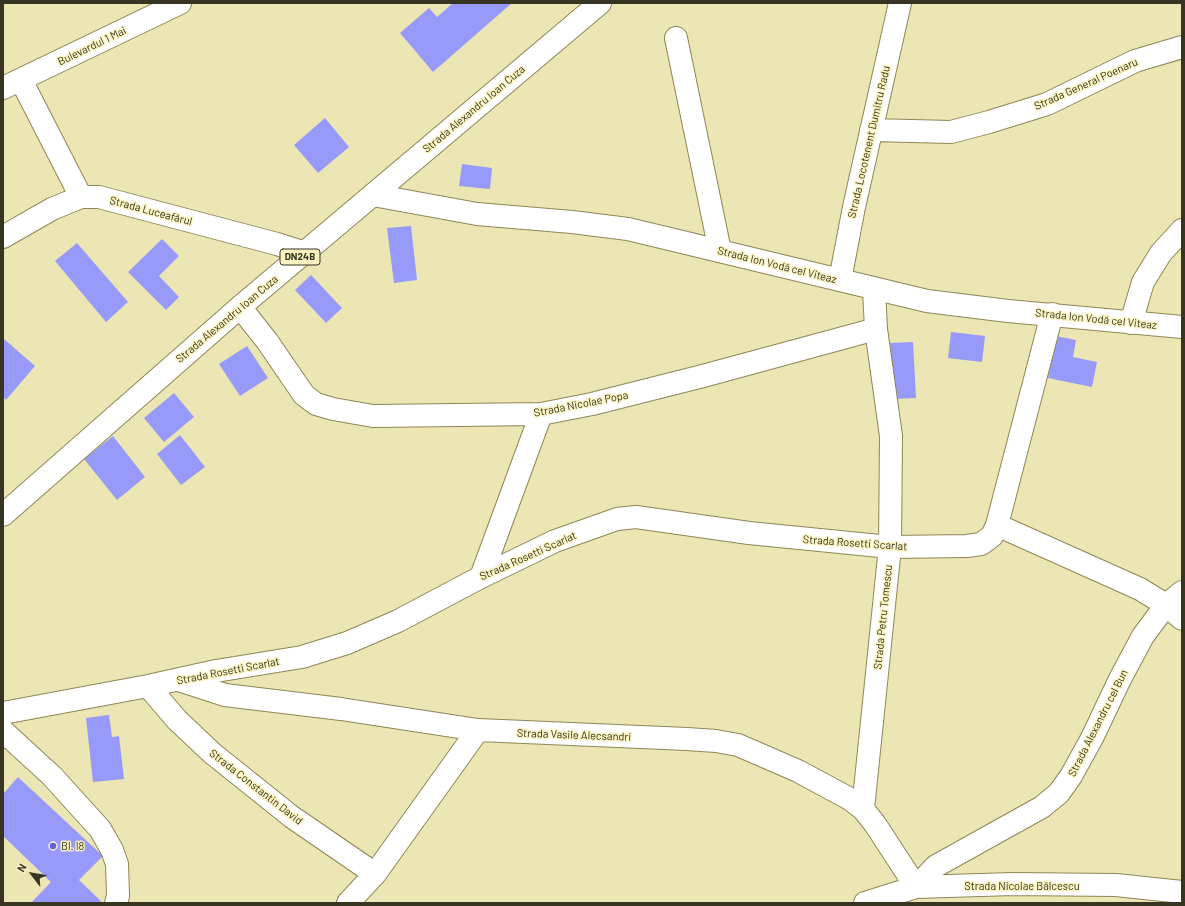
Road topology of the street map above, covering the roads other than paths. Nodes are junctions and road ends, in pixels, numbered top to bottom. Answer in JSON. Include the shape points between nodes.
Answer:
{"nodes":[{"id":1,"x":180,"y":3,"type":"edge"},
{"id":2,"x":600,"y":3,"type":"edge"},
{"id":3,"x":900,"y":3,"type":"edge"},
{"id":4,"x":676,"y":38,"type":"dead end"},
{"id":5,"x":1182,"y":47,"type":"edge"},
{"id":6,"x":12,"y":84,"type":"edge"},
{"id":7,"x":871,"y":130,"type":"junction"},
{"id":8,"x":373,"y":195,"type":"junction"},
{"id":9,"x":81,"y":197,"type":"junction"},
{"id":10,"x":1182,"y":230,"type":"edge"},
{"id":11,"x":3,"y":237,"type":"edge"},
{"id":12,"x":720,"y":251,"type":"junction"},
{"id":13,"x":305,"y":253,"type":"junction"},
{"id":14,"x":840,"y":280,"type":"junction"},
{"id":15,"x":874,"y":290,"type":"junction"},
{"id":16,"x":240,"y":307,"type":"junction"},
{"id":17,"x":1052,"y":314,"type":"junction"},
{"id":18,"x":1130,"y":323,"type":"junction"},
{"id":19,"x":1182,"y":327,"type":"edge"},
{"id":20,"x":876,"y":329,"type":"junction"},
{"id":21,"x":541,"y":414,"type":"junction"},
{"id":22,"x":3,"y":515,"type":"edge"},
{"id":23,"x":997,"y":525,"type":"junction"},
{"id":24,"x":890,"y":547,"type":"junction"},
{"id":25,"x":480,"y":576,"type":"junction"},
{"id":26,"x":1177,"y":606,"type":"edge"},
{"id":27,"x":179,"y":680,"type":"junction"},
{"id":28,"x":148,"y":686,"type":"junction"},
{"id":29,"x":3,"y":713,"type":"edge"},
{"id":30,"x":478,"y":730,"type":"junction"},
{"id":31,"x":3,"y":731,"type":"edge"},
{"id":32,"x":863,"y":809,"type":"junction"},
{"id":33,"x":375,"y":874,"type":"junction"},
{"id":34,"x":916,"y":887,"type":"junction"},
{"id":35,"x":1182,"y":892,"type":"edge"},
{"id":36,"x":116,"y":903,"type":"edge"},
{"id":37,"x":348,"y":903,"type":"edge"},
{"id":38,"x":865,"y":903,"type":"edge"}],
"edges":[{"from":1,"to":6,"type":"main road","name":"Bulevardul 1 Mai"},
{"from":2,"to":8,"type":"main road","name":"Strada Alexandru Ioan Cuza","number":"DN24B"},
{"from":3,"to":7,"type":"main road","name":"Strada Locotenent Dumitru Radu"},
{"from":4,"to":12,"type":"main road"},
{"from":5,"to":7,"type":"main road","name":"Strada General Poenaru","via":[[1135,62],[1047,104],[989,122],[950,132]]},
{"from":6,"to":9,"type":"main road"},
{"from":7,"to":14,"type":"main road","name":"Strada Locotenent Dumitru Radu"},
{"from":8,"to":12,"type":"main road","name":"Strada Ion Vodă cel Viteaz","via":[[477,214],[628,229]]},
{"from":8,"to":13,"type":"main road","name":"Strada Alexandru Ioan Cuza","number":"DN24B"},
{"from":9,"to":11,"type":"main road","name":"Strada Luceafărul"},
{"from":9,"to":13,"type":"main road","name":"Strada Luceafărul","via":[[99,197]]},
{"from":10,"to":18,"type":"main road","via":[[1161,253],[1143,282]]},
{"from":12,"to":14,"type":"main road","name":"Strada Ion Vodă cel Viteaz"},
{"from":13,"to":16,"type":"main road","name":"Strada Alexandru Ioan Cuza","number":"DN24B"},
{"from":14,"to":15,"type":"main road","name":"Strada Ion Vodă cel Viteaz"},
{"from":15,"to":17,"type":"main road","name":"Strada Ion Vodă cel Viteaz","via":[[927,301]]},
{"from":15,"to":20,"type":"main road"},
{"from":16,"to":21,"type":"main road","name":"Strada Nicolae Popa","via":[[304,395],[316,404],[373,416]]},
{"from":16,"to":22,"type":"main road","name":"Strada Alexandru Ioan Cuza","number":"DN24B"},
{"from":17,"to":18,"type":"main road","name":"Strada Ion Vodă cel Viteaz"},
{"from":17,"to":23,"type":"main road"},
{"from":18,"to":19,"type":"main road","name":"Strada Ion Vodă cel Viteaz"},
{"from":20,"to":21,"type":"main road","name":"Strada Nicolae Popa","via":[[622,397]]},
{"from":20,"to":24,"type":"main road","name":"Strada Petru Tomescu","via":[[891,436]]},
{"from":21,"to":25,"type":"main road"},
{"from":23,"to":24,"type":"main road","name":"Strada Rosetti Scarlat","via":[[992,536],[981,544]]},
{"from":23,"to":26,"type":"main road","via":[[1113,575]]},
{"from":24,"to":25,"type":"main road","name":"Strada Rosetti Scarlat","via":[[623,518],[556,541]]},
{"from":24,"to":32,"type":"main road","name":"Strada Petru Tomescu"},
{"from":25,"to":27,"type":"main road","name":"Strada Rosetti Scarlat","via":[[398,621],[347,643],[302,657],[216,671]]},
{"from":26,"to":34,"type":"main road","name":"Strada Alexandru cel Bun","via":[[1143,636],[1092,738],[1059,793],[1042,807],[936,866]]},
{"from":27,"to":28,"type":"main road","name":"Strada Rosetti Scarlat"},
{"from":27,"to":30,"type":"main road","name":"Strada Vasile Alecsandri","via":[[225,695],[334,708]]},
{"from":28,"to":29,"type":"main road","name":"Strada Rosetti Scarlat"},
{"from":28,"to":33,"type":"main road","name":"Strada Constantin David","via":[[177,720],[212,753],[292,817]]},
{"from":30,"to":32,"type":"main road","name":"Strada Vasile Alecsandri","via":[[687,739],[738,745],[798,771],[850,799]]},
{"from":30,"to":33,"type":"main road"},
{"from":31,"to":36,"type":"main road","via":[[52,776],[100,829],[117,864]]},
{"from":32,"to":34,"type":"main road","name":"Strada Vasile Alecsandri"},
{"from":33,"to":37,"type":"main road"},
{"from":34,"to":35,"type":"main road","name":"Strada Nicolae Bălcescu","via":[[1013,884],[1116,885]]},
{"from":34,"to":38,"type":"main road","name":"Strada Nicolae Bălcescu"}]}
